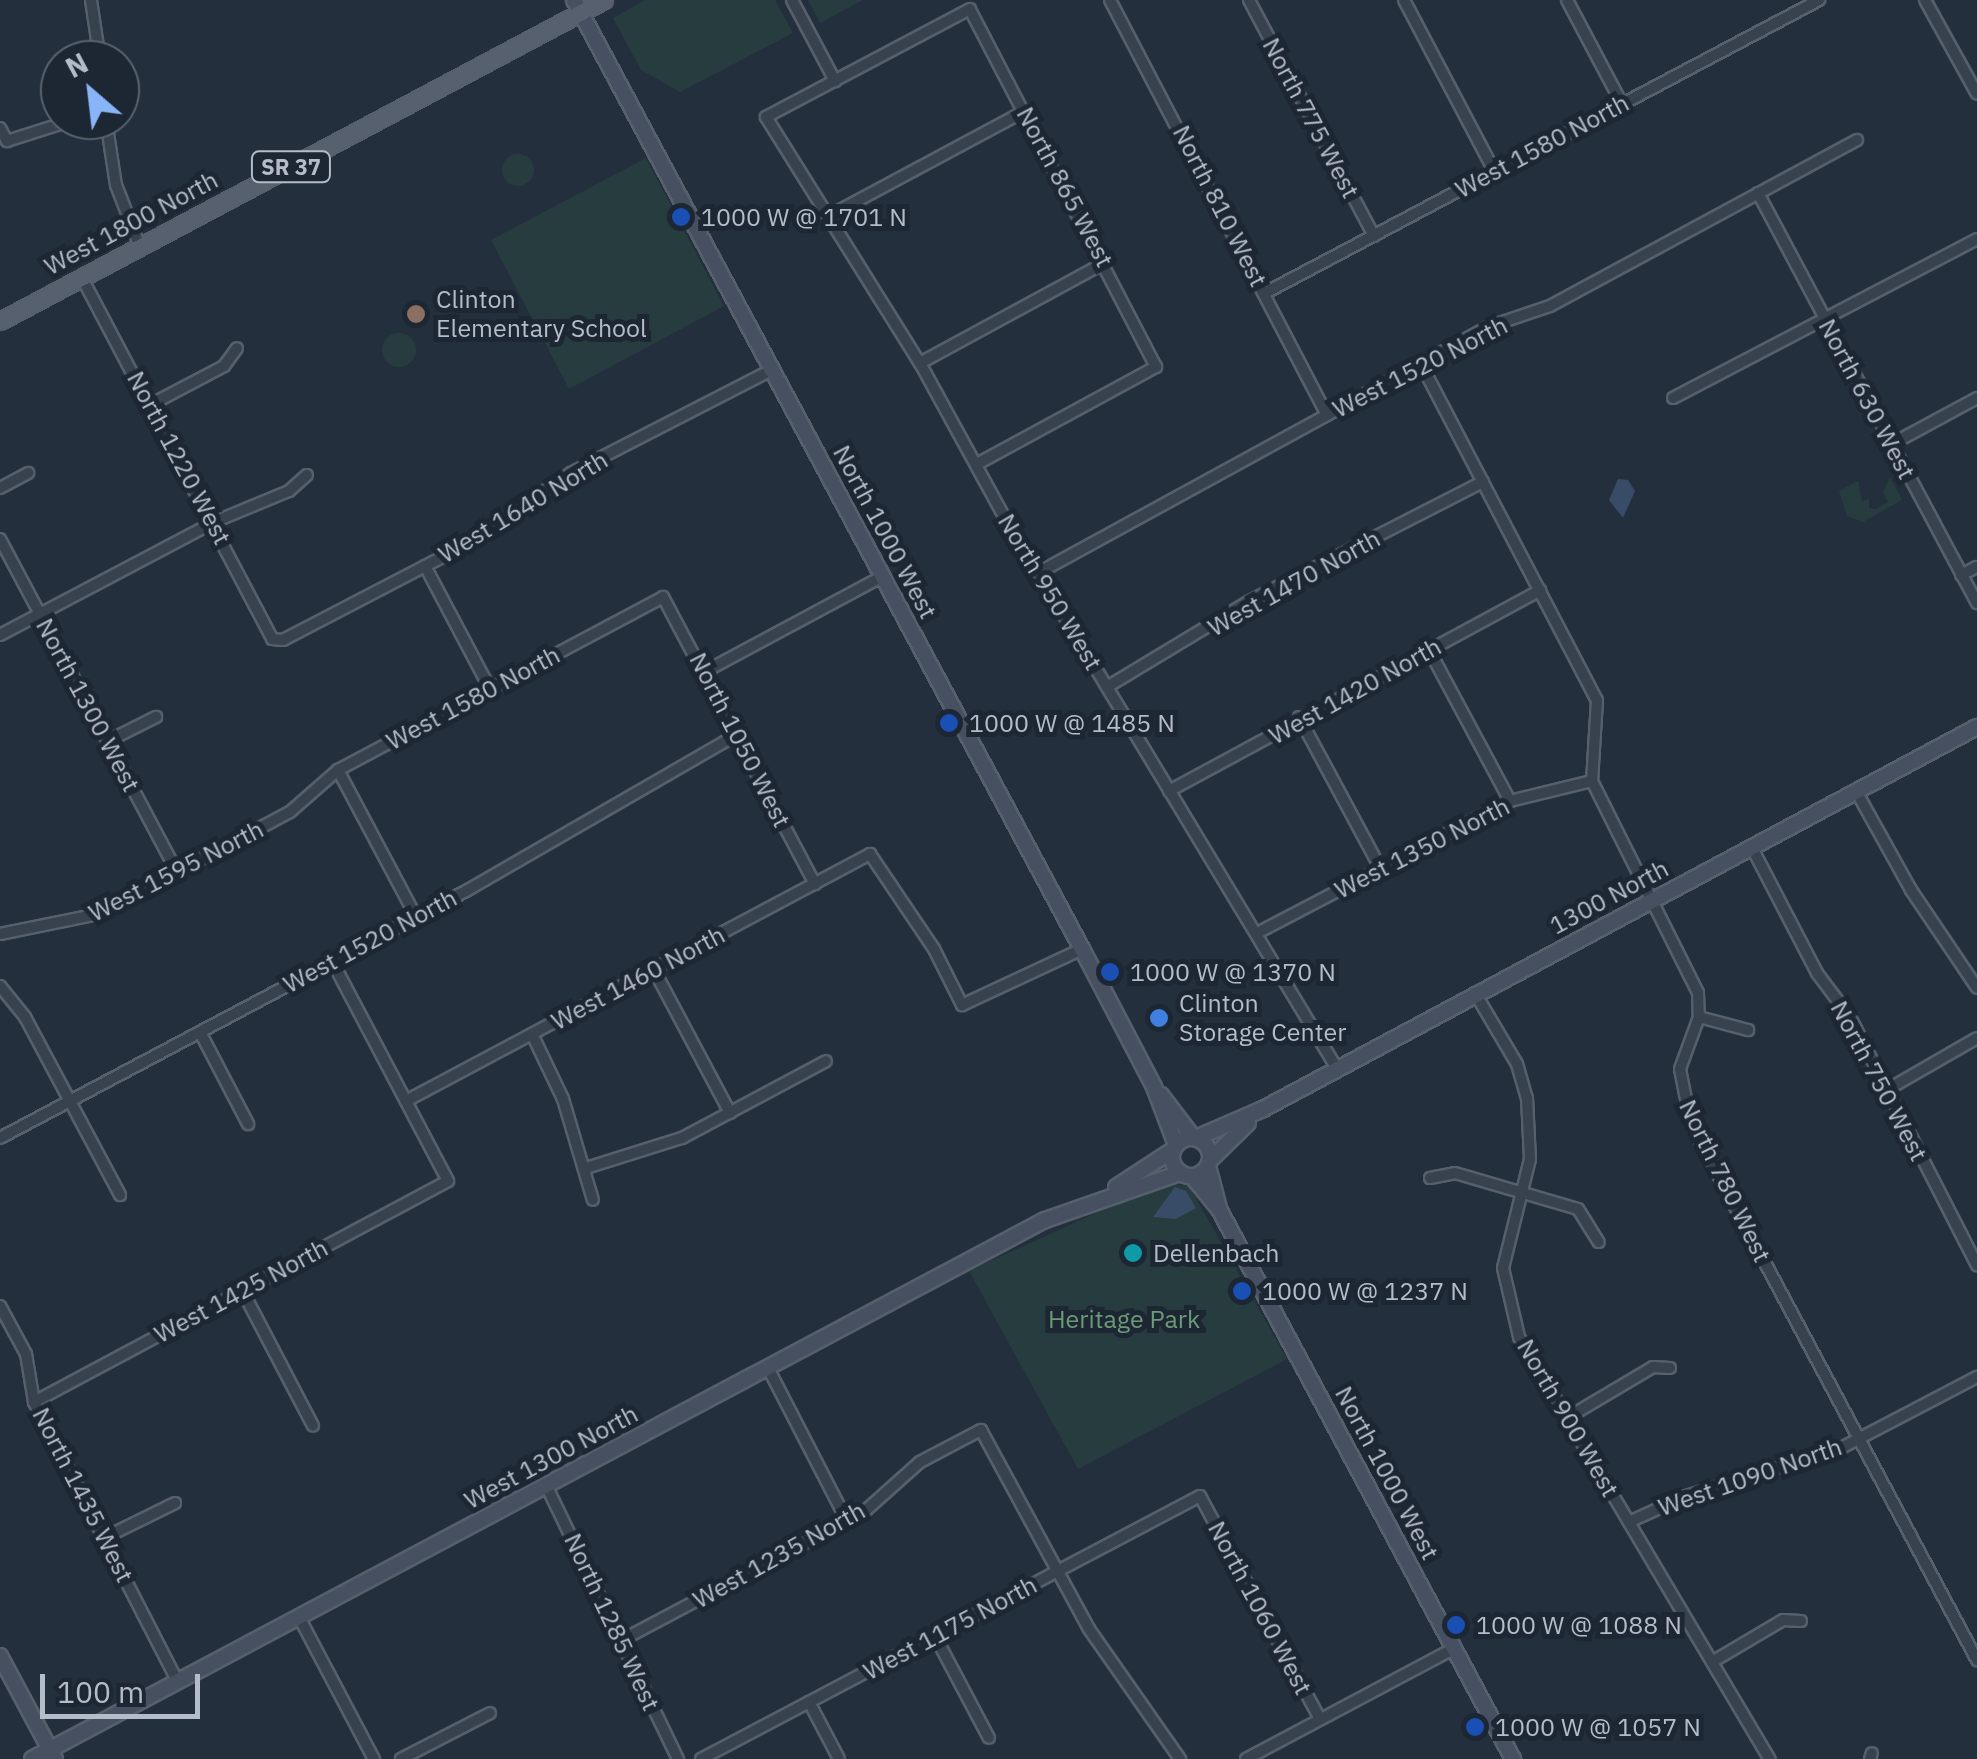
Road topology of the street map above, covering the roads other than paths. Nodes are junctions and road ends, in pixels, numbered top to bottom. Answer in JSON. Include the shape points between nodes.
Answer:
{"nodes":[{"id":1,"x":91,"y":0,"type":"edge"},
{"id":2,"x":604,"y":0,"type":"edge"},
{"id":3,"x":792,"y":0,"type":"edge"},
{"id":4,"x":1110,"y":0,"type":"edge"},
{"id":5,"x":1249,"y":0,"type":"edge"},
{"id":6,"x":1404,"y":0,"type":"edge"},
{"id":7,"x":1567,"y":0,"type":"edge"},
{"id":8,"x":1818,"y":0,"type":"edge"},
{"id":9,"x":1925,"y":0,"type":"edge"},
{"id":10,"x":578,"y":6,"type":"edge"},
{"id":11,"x":97,"y":40,"type":"edge"},
{"id":12,"x":835,"y":81,"type":"junction"},
{"id":13,"x":1977,"y":94,"type":"edge"},
{"id":14,"x":1622,"y":104,"type":"junction"},
{"id":15,"x":1025,"y":111,"type":"junction"},
{"id":16,"x":0,"y":128,"type":"edge"},
{"id":17,"x":40,"y":131,"type":"edge"},
{"id":18,"x":109,"y":140,"type":"edge"},
{"id":19,"x":1857,"y":140,"type":"dead end"},
{"id":20,"x":1494,"y":172,"type":"junction"},
{"id":21,"x":1758,"y":194,"type":"junction"},
{"id":22,"x":827,"y":217,"type":"junction"},
{"id":23,"x":1374,"y":236,"type":"junction"},
{"id":24,"x":1977,"y":238,"type":"edge"},
{"id":25,"x":140,"y":247,"type":"junction"},
{"id":26,"x":1106,"y":262,"type":"junction"},
{"id":27,"x":82,"y":278,"type":"junction"},
{"id":28,"x":1265,"y":293,"type":"junction"},
{"id":29,"x":1825,"y":318,"type":"junction"},
{"id":30,"x":0,"y":321,"type":"edge"},
{"id":31,"x":237,"y":348,"type":"dead end"},
{"id":32,"x":920,"y":363,"type":"junction"},
{"id":33,"x":1420,"y":364,"type":"junction"},
{"id":34,"x":773,"y":369,"type":"junction"},
{"id":35,"x":1672,"y":398,"type":"dead end"},
{"id":36,"x":1977,"y":398,"type":"edge"},
{"id":37,"x":150,"y":405,"type":"junction"},
{"id":38,"x":1327,"y":414,"type":"junction"},
{"id":39,"x":1892,"y":444,"type":"junction"},
{"id":40,"x":977,"y":464,"type":"junction"},
{"id":41,"x":28,"y":474,"type":"dead end"},
{"id":42,"x":307,"y":475,"type":"dead end"},
{"id":43,"x":1484,"y":482,"type":"junction"},
{"id":44,"x":0,"y":488,"type":"edge"},
{"id":45,"x":214,"y":522,"type":"junction"},
{"id":46,"x":0,"y":539,"type":"edge"},
{"id":47,"x":425,"y":566,"type":"junction"},
{"id":48,"x":1977,"y":567,"type":"edge"},
{"id":49,"x":1038,"y":573,"type":"junction"},
{"id":50,"x":883,"y":576,"type":"junction"},
{"id":51,"x":1962,"y":576,"type":"junction"},
{"id":52,"x":1540,"y":590,"type":"junction"},
{"id":53,"x":664,"y":597,"type":"joint"},
{"id":54,"x":1977,"y":604,"type":"edge"},
{"id":55,"x":40,"y":614,"type":"junction"},
{"id":56,"x":0,"y":635,"type":"edge"},
{"id":57,"x":272,"y":639,"type":"joint"},
{"id":58,"x":1428,"y":648,"type":"junction"},
{"id":59,"x":706,"y":671,"type":"junction"},
{"id":60,"x":1107,"y":686,"type":"junction"},
{"id":61,"x":490,"y":689,"type":"junction"},
{"id":62,"x":156,"y":717,"type":"dead end"},
{"id":63,"x":1299,"y":717,"type":"junction"},
{"id":64,"x":1977,"y":727,"type":"edge"},
{"id":65,"x":736,"y":736,"type":"junction"},
{"id":66,"x":108,"y":741,"type":"junction"},
{"id":67,"x":338,"y":770,"type":"junction"},
{"id":68,"x":1592,"y":782,"type":"junction"},
{"id":69,"x":1170,"y":791,"type":"junction"},
{"id":70,"x":1856,"y":791,"type":"junction"},
{"id":71,"x":1510,"y":802,"type":"junction"},
{"id":72,"x":290,"y":812,"type":"joint"},
{"id":73,"x":1751,"y":846,"type":"junction"},
{"id":74,"x":1380,"y":869,"type":"junction"},
{"id":75,"x":177,"y":872,"type":"junction"},
{"id":76,"x":815,"y":884,"type":"junction"},
{"id":77,"x":1652,"y":901,"type":"junction"},
{"id":78,"x":416,"y":917,"type":"junction"},
{"id":79,"x":1259,"y":932,"type":"junction"},
{"id":80,"x":0,"y":934,"type":"edge"},
{"id":81,"x":1082,"y":949,"type":"junction"},
{"id":82,"x":332,"y":962,"type":"junction"},
{"id":83,"x":654,"y":970,"type":"junction"},
{"id":84,"x":0,"y":986,"type":"edge"},
{"id":85,"x":1977,"y":988,"type":"edge"},
{"id":86,"x":1475,"y":994,"type":"junction"},
{"id":87,"x":1698,"y":1018,"type":"junction"},
{"id":88,"x":1748,"y":1030,"type":"dead end"},
{"id":89,"x":200,"y":1032,"type":"junction"},
{"id":90,"x":532,"y":1034,"type":"junction"},
{"id":91,"x":1977,"y":1038,"type":"edge"},
{"id":92,"x":826,"y":1061,"type":"dead end"},
{"id":93,"x":1336,"y":1067,"type":"junction"},
{"id":94,"x":1154,"y":1086,"type":"junction"},
{"id":95,"x":1885,"y":1091,"type":"junction"},
{"id":96,"x":406,"y":1102,"type":"junction"},
{"id":97,"x":67,"y":1103,"type":"junction"},
{"id":98,"x":1264,"y":1109,"type":"junction"},
{"id":99,"x":730,"y":1112,"type":"junction"},
{"id":100,"x":248,"y":1124,"type":"dead end"},
{"id":101,"x":0,"y":1138,"type":"edge"},
{"id":102,"x":1194,"y":1138,"type":"junction"},
{"id":103,"x":1174,"y":1148,"type":"junction"},
{"id":104,"x":1209,"y":1163,"type":"junction"},
{"id":105,"x":586,"y":1168,"type":"junction"},
{"id":106,"x":1186,"y":1175,"type":"junction"},
{"id":107,"x":1430,"y":1178,"type":"dead end"},
{"id":108,"x":1522,"y":1193,"type":"junction"},
{"id":109,"x":120,"y":1195,"type":"dead end"},
{"id":110,"x":592,"y":1200,"type":"dead end"},
{"id":111,"x":1095,"y":1201,"type":"junction"},
{"id":112,"x":1219,"y":1209,"type":"junction"},
{"id":113,"x":1599,"y":1242,"type":"dead end"},
{"id":114,"x":1977,"y":1265,"type":"edge"},
{"id":115,"x":242,"y":1290,"type":"junction"},
{"id":116,"x":0,"y":1306,"type":"edge"},
{"id":117,"x":768,"y":1368,"type":"junction"},
{"id":118,"x":1670,"y":1368,"type":"dead end"},
{"id":119,"x":1977,"y":1377,"type":"edge"},
{"id":120,"x":34,"y":1402,"type":"junction"},
{"id":121,"x":1567,"y":1418,"type":"junction"},
{"id":122,"x":313,"y":1426,"type":"dead end"},
{"id":123,"x":1859,"y":1438,"type":"junction"},
{"id":124,"x":546,"y":1486,"type":"junction"},
{"id":125,"x":1200,"y":1496,"type":"joint"},
{"id":126,"x":175,"y":1503,"type":"dead end"},
{"id":127,"x":847,"y":1520,"type":"junction"},
{"id":128,"x":1630,"y":1522,"type":"junction"},
{"id":129,"x":106,"y":1537,"type":"junction"},
{"id":130,"x":1058,"y":1571,"type":"junction"},
{"id":131,"x":299,"y":1617,"type":"junction"},
{"id":132,"x":1802,"y":1621,"type":"dead end"},
{"id":133,"x":936,"y":1636,"type":"junction"},
{"id":134,"x":622,"y":1640,"type":"junction"},
{"id":135,"x":1454,"y":1648,"type":"junction"},
{"id":136,"x":0,"y":1656,"type":"edge"},
{"id":137,"x":1977,"y":1660,"type":"edge"},
{"id":138,"x":1712,"y":1662,"type":"junction"},
{"id":139,"x":178,"y":1682,"type":"junction"},
{"id":140,"x":809,"y":1702,"type":"junction"},
{"id":141,"x":490,"y":1713,"type":"dead end"},
{"id":142,"x":1320,"y":1720,"type":"junction"},
{"id":143,"x":988,"y":1738,"type":"dead end"},
{"id":144,"x":52,"y":1754,"type":"edge"},
{"id":145,"x":32,"y":1759,"type":"edge"},
{"id":146,"x":374,"y":1759,"type":"edge"},
{"id":147,"x":401,"y":1759,"type":"edge"},
{"id":148,"x":678,"y":1759,"type":"edge"},
{"id":149,"x":701,"y":1759,"type":"edge"},
{"id":150,"x":839,"y":1759,"type":"edge"},
{"id":151,"x":1180,"y":1759,"type":"edge"},
{"id":152,"x":1246,"y":1759,"type":"edge"},
{"id":153,"x":1513,"y":1759,"type":"edge"},
{"id":154,"x":1770,"y":1759,"type":"edge"}],
"edges":[{"from":1,"to":11,"type":"street"},
{"from":2,"to":10,"type":"main road","name":"West 1800 North","number":"SR 37"},
{"from":3,"to":12,"type":"street"},
{"from":4,"to":28,"type":"street","name":"North 810 West"},
{"from":5,"to":23,"type":"street","name":"North 775 West"},
{"from":6,"to":20,"type":"street"},
{"from":7,"to":14,"type":"street"},
{"from":8,"to":14,"type":"street","name":"West 1580 North"},
{"from":9,"to":13,"type":"street"},
{"from":10,"to":25,"type":"main road","name":"West 1800 North","number":"SR 37"},
{"from":10,"to":34,"type":"street","name":"North 1000 West"},
{"from":12,"to":15,"type":"street","name":"North 865 West","via":[[970,10]]},
{"from":12,"to":22,"type":"street","name":"North 950 West","via":[[766,117]]},
{"from":14,"to":20,"type":"street","name":"West 1580 North"},
{"from":15,"to":22,"type":"street"},
{"from":15,"to":26,"type":"street","name":"North 865 West"},
{"from":16,"to":17,"type":"street","via":[[7,141]]},
{"from":18,"to":25,"type":"street","via":[[116,185]]},
{"from":19,"to":21,"type":"street","name":"West 1520 North"},
{"from":20,"to":23,"type":"street","name":"West 1580 North"},
{"from":21,"to":29,"type":"street","name":"North 630 West"},
{"from":21,"to":33,"type":"street","name":"West 1520 North","via":[[1550,306],[1488,327]]},
{"from":22,"to":32,"type":"street","name":"North 950 West"},
{"from":23,"to":28,"type":"street","name":"West 1580 North"},
{"from":24,"to":29,"type":"street"},
{"from":25,"to":27,"type":"main road","name":"West 1800 North","number":"SR 37"},
{"from":26,"to":32,"type":"street"},
{"from":26,"to":40,"type":"street","name":"North 865 West","via":[[1156,367]]},
{"from":27,"to":30,"type":"main road","name":"West 1800 North","number":"SR 37"},
{"from":27,"to":37,"type":"street","name":"North 1220 West"},
{"from":28,"to":38,"type":"street","name":"North 810 West"},
{"from":29,"to":35,"type":"street"},
{"from":29,"to":39,"type":"street","name":"North 630 West"},
{"from":31,"to":37,"type":"street","via":[[224,366]]},
{"from":32,"to":40,"type":"street","name":"North 950 West"},
{"from":33,"to":38,"type":"street","name":"West 1520 North"},
{"from":33,"to":43,"type":"street"},
{"from":34,"to":47,"type":"street","name":"West 1640 North","via":[[571,473]]},
{"from":34,"to":50,"type":"street","name":"North 1000 West"},
{"from":36,"to":39,"type":"street"},
{"from":37,"to":45,"type":"street","name":"North 1220 West"},
{"from":38,"to":49,"type":"street","name":"West 1520 North"},
{"from":39,"to":51,"type":"street","name":"North 630 West"},
{"from":40,"to":49,"type":"street","name":"North 950 West"},
{"from":41,"to":44,"type":"street"},
{"from":42,"to":45,"type":"street","via":[[290,491]]},
{"from":43,"to":52,"type":"street"},
{"from":43,"to":60,"type":"street","name":"West 1470 North","via":[[1248,602]]},
{"from":45,"to":55,"type":"street"},
{"from":45,"to":57,"type":"street","name":"North 1220 West"},
{"from":46,"to":55,"type":"street","name":"North 1300 West"},
{"from":47,"to":57,"type":"street","name":"West 1640 North","via":[[282,640]]},
{"from":47,"to":61,"type":"street"},
{"from":48,"to":51,"type":"street"},
{"from":49,"to":60,"type":"street","name":"North 950 West"},
{"from":50,"to":59,"type":"street"},
{"from":50,"to":81,"type":"street","name":"North 1000 West"},
{"from":51,"to":54,"type":"street","name":"North 630 West"},
{"from":52,"to":58,"type":"street","name":"West 1420 North"},
{"from":52,"to":68,"type":"street","via":[[1597,700]]},
{"from":53,"to":59,"type":"street","name":"North 1050 West"},
{"from":53,"to":61,"type":"street","name":"West 1580 North"},
{"from":55,"to":56,"type":"street"},
{"from":55,"to":66,"type":"street","name":"North 1300 West"},
{"from":58,"to":63,"type":"street","name":"West 1420 North"},
{"from":58,"to":71,"type":"street"},
{"from":59,"to":65,"type":"street","name":"North 1050 West"},
{"from":60,"to":69,"type":"street","name":"North 950 West"},
{"from":61,"to":67,"type":"street","name":"West 1580 North"},
{"from":62,"to":66,"type":"street"},
{"from":63,"to":69,"type":"street","name":"West 1420 North"},
{"from":63,"to":74,"type":"street"},
{"from":64,"to":70,"type":"street","name":"1300 North"},
{"from":65,"to":76,"type":"street","name":"North 1050 West"},
{"from":65,"to":78,"type":"street","name":"West 1520 North"},
{"from":66,"to":75,"type":"street","name":"North 1300 West"},
{"from":67,"to":72,"type":"street","name":"West 1580 North"},
{"from":67,"to":78,"type":"street"},
{"from":68,"to":71,"type":"street","name":"West 1350 North"},
{"from":68,"to":77,"type":"street"},
{"from":69,"to":79,"type":"street","name":"North 950 West"},
{"from":70,"to":73,"type":"street","name":"1300 North"},
{"from":70,"to":85,"type":"street","via":[[1910,890]]},
{"from":71,"to":74,"type":"street","name":"West 1350 North"},
{"from":72,"to":75,"type":"street","name":"West 1595 North"},
{"from":73,"to":77,"type":"street","name":"1300 North"},
{"from":73,"to":95,"type":"street","name":"North 750 West"},
{"from":74,"to":79,"type":"street","name":"West 1350 North"},
{"from":75,"to":80,"type":"street","name":"West 1595 North","via":[[82,919]]},
{"from":76,"to":81,"type":"street","name":"West 1460 North","via":[[870,854],[934,949],[962,1005]]},
{"from":76,"to":83,"type":"street","name":"West 1460 North"},
{"from":77,"to":86,"type":"street","name":"1300 North"},
{"from":77,"to":87,"type":"street","via":[[1692,976]]},
{"from":78,"to":82,"type":"street","name":"West 1520 North"},
{"from":79,"to":93,"type":"street","name":"North 950 West"},
{"from":81,"to":94,"type":"street","name":"North 1000 West"},
{"from":82,"to":89,"type":"street","name":"West 1520 North"},
{"from":82,"to":96,"type":"street"},
{"from":83,"to":90,"type":"street","name":"West 1460 North"},
{"from":83,"to":99,"type":"street"},
{"from":84,"to":97,"type":"street","via":[[25,1017]]},
{"from":86,"to":93,"type":"street","name":"1300 North"},
{"from":86,"to":108,"type":"street","name":"North 900 West","via":[[1517,1064],[1527,1098],[1530,1159]]},
{"from":87,"to":88,"type":"street"},
{"from":87,"to":123,"type":"street","name":"North 780 West","via":[[1680,1069],[1692,1124]]},
{"from":89,"to":97,"type":"street","name":"West 1520 North"},
{"from":89,"to":100,"type":"street"},
{"from":90,"to":96,"type":"street","name":"West 1460 North"},
{"from":90,"to":105,"type":"street"},
{"from":91,"to":95,"type":"street"},
{"from":92,"to":99,"type":"street"},
{"from":93,"to":98,"type":"street","name":"1300 North"},
{"from":94,"to":102,"type":"street","name":"North 1000 West"},
{"from":94,"to":103,"type":"street","name":"North 1000 West"},
{"from":95,"to":114,"type":"street","name":"North 750 West"},
{"from":96,"to":115,"type":"street","name":"West 1425 North","via":[[448,1181]]},
{"from":97,"to":101,"type":"street","name":"West 1520 North"},
{"from":97,"to":109,"type":"street"},
{"from":98,"to":102,"type":"street","name":"1300 North"},
{"from":98,"to":104,"type":"street","name":"1300 North"},
{"from":99,"to":105,"type":"street","via":[[682,1138]]},
{"from":102,"to":103,"type":"street","name":"1300 North"},
{"from":102,"to":104,"type":"street","name":"North 1000 West","via":[[1208,1148]]},
{"from":103,"to":106,"type":"street","name":"North 1000 West"},
{"from":103,"to":111,"type":"street","name":"West 1300 North"},
{"from":104,"to":106,"type":"street","name":"1300 North"},
{"from":104,"to":112,"type":"street","name":"North 1000 West"},
{"from":105,"to":110,"type":"street"},
{"from":106,"to":111,"type":"street","name":"West 1300 North"},
{"from":106,"to":112,"type":"street","name":"North 1000 West"},
{"from":107,"to":108,"type":"street","via":[[1455,1172]]},
{"from":108,"to":113,"type":"street","via":[[1578,1210]]},
{"from":108,"to":121,"type":"street","name":"North 900 West","via":[[1506,1250],[1506,1300],[1519,1337]]},
{"from":111,"to":117,"type":"street","name":"West 1300 North","via":[[1045,1220]]},
{"from":112,"to":135,"type":"street","name":"North 1000 West"},
{"from":115,"to":120,"type":"street","name":"West 1425 North"},
{"from":115,"to":122,"type":"street"},
{"from":116,"to":120,"type":"street","name":"North 1435 West","via":[[26,1354]]},
{"from":117,"to":124,"type":"street","name":"West 1300 North"},
{"from":117,"to":127,"type":"street"},
{"from":118,"to":121,"type":"street","via":[[1653,1367]]},
{"from":119,"to":123,"type":"street","name":"West 1090 North"},
{"from":120,"to":129,"type":"street","name":"North 1435 West"},
{"from":121,"to":128,"type":"street","name":"North 900 West"},
{"from":123,"to":128,"type":"street","name":"West 1090 North","via":[[1755,1480],[1660,1505]]},
{"from":123,"to":137,"type":"street","name":"North 780 West"},
{"from":124,"to":131,"type":"street","name":"West 1300 North"},
{"from":124,"to":134,"type":"street","name":"North 1285 West"},
{"from":125,"to":130,"type":"street","name":"West 1175 North"},
{"from":125,"to":142,"type":"street","name":"North 1060 West"},
{"from":126,"to":129,"type":"street"},
{"from":127,"to":130,"type":"street","name":"West 1235 North","via":[[920,1462],[981,1430]]},
{"from":127,"to":134,"type":"street","name":"West 1235 North"},
{"from":128,"to":138,"type":"street","name":"North 900 West"},
{"from":129,"to":139,"type":"street","name":"North 1435 West"},
{"from":130,"to":133,"type":"street","name":"West 1175 North"},
{"from":130,"to":151,"type":"street","via":[[1112,1666]]},
{"from":131,"to":139,"type":"street","name":"West 1300 North"},
{"from":131,"to":146,"type":"street"},
{"from":132,"to":138,"type":"street","via":[[1783,1620]]},
{"from":133,"to":140,"type":"street","name":"West 1175 North"},
{"from":133,"to":143,"type":"street"},
{"from":134,"to":148,"type":"street","name":"North 1285 West"},
{"from":135,"to":142,"type":"street"},
{"from":135,"to":153,"type":"street","name":"North 1000 West"},
{"from":136,"to":144,"type":"street"},
{"from":138,"to":154,"type":"street","name":"North 900 West"},
{"from":139,"to":144,"type":"street","name":"West 1300 North"},
{"from":140,"to":149,"type":"street","name":"West 1175 North"},
{"from":140,"to":150,"type":"street"},
{"from":141,"to":147,"type":"street"},
{"from":142,"to":152,"type":"street"},
{"from":144,"to":145,"type":"street","name":"West 1300 North"}]}
